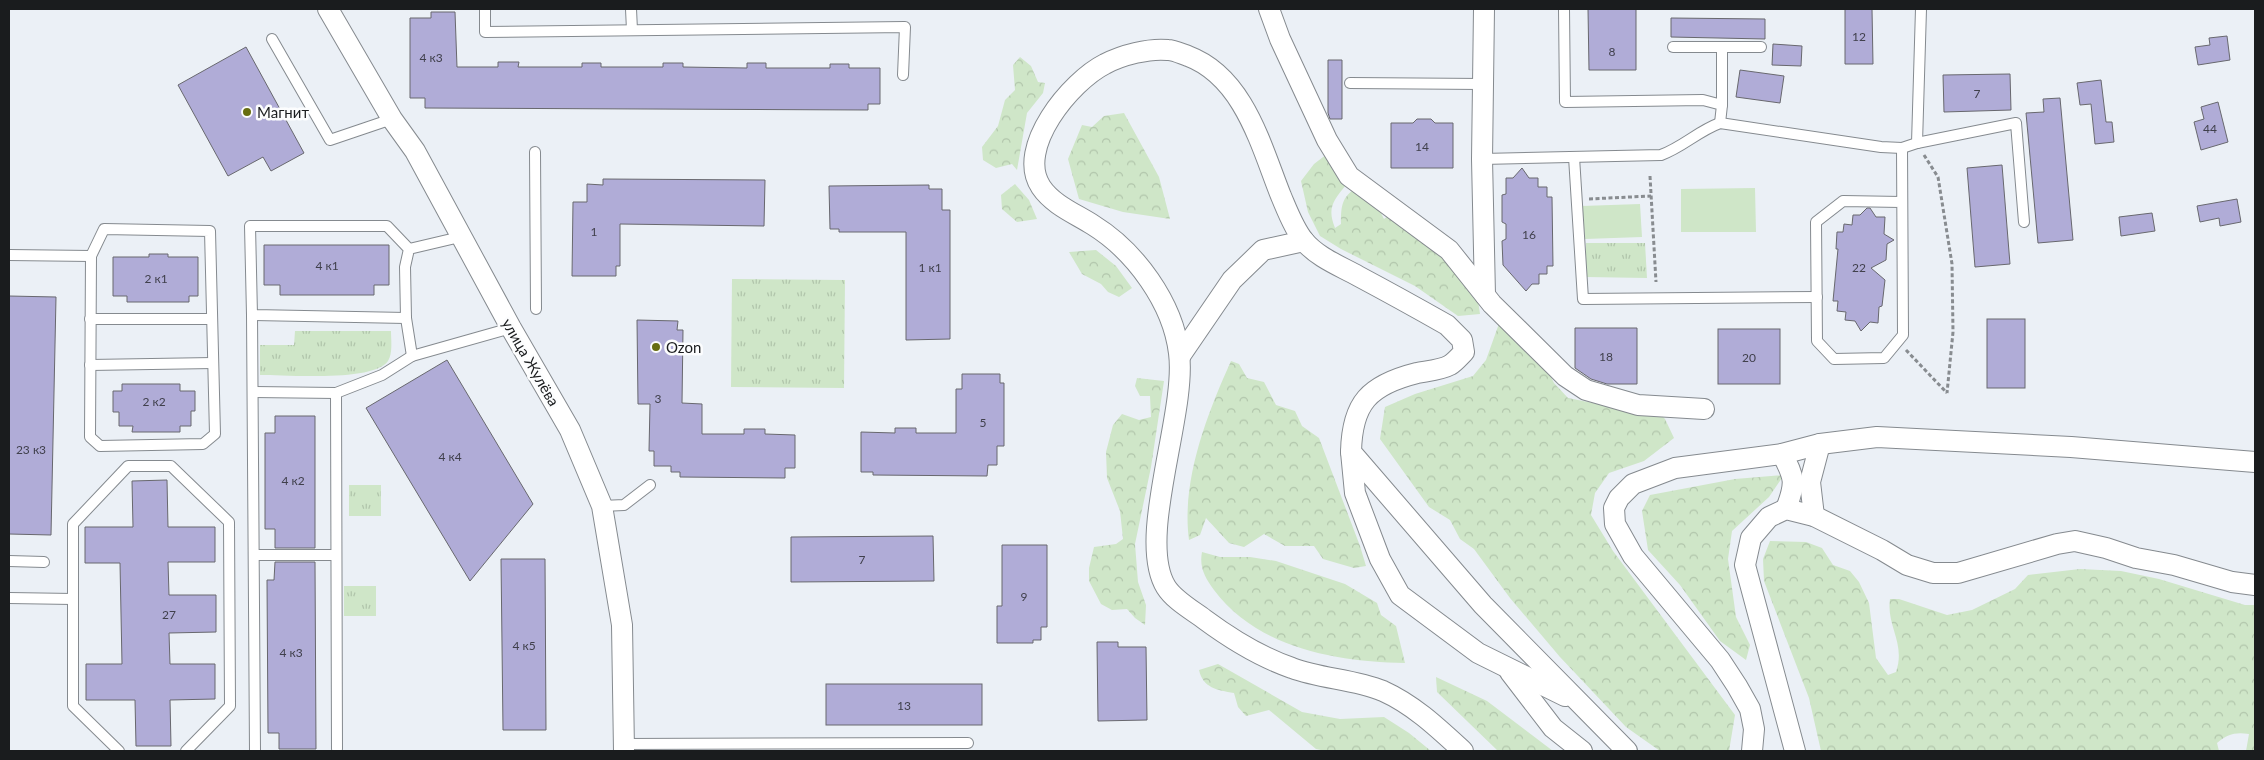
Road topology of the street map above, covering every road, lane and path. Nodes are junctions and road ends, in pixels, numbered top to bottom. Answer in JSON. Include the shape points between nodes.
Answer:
{"nodes":[{"id":1,"x":328,"y":9,"type":"edge"},
{"id":2,"x":485,"y":9,"type":"edge"},
{"id":3,"x":631,"y":9,"type":"edge"},
{"id":4,"x":1269,"y":9,"type":"edge"},
{"id":5,"x":1484,"y":9,"type":"edge"},
{"id":6,"x":1564,"y":9,"type":"edge"},
{"id":7,"x":1921,"y":9,"type":"edge"},
{"id":8,"x":632,"y":30,"type":"junction"},
{"id":9,"x":272,"y":39,"type":"dead end"},
{"id":10,"x":1673,"y":47,"type":"dead end"},
{"id":11,"x":1722,"y":47,"type":"junction"},
{"id":12,"x":1761,"y":47,"type":"dead end"},
{"id":13,"x":903,"y":75,"type":"dead end"},
{"id":14,"x":1350,"y":83,"type":"dead end"},
{"id":15,"x":1483,"y":84,"type":"junction"},
{"id":16,"x":1722,"y":105,"type":"junction"},
{"id":17,"x":392,"y":118,"type":"junction"},
{"id":18,"x":1720,"y":123,"type":"junction"},
{"id":19,"x":1917,"y":144,"type":"junction"},
{"id":20,"x":1902,"y":148,"type":"junction"},
{"id":21,"x":535,"y":152,"type":"dead end"},
{"id":22,"x":1574,"y":157,"type":"junction"},
{"id":23,"x":1482,"y":159,"type":"junction"},
{"id":24,"x":1650,"y":176,"type":"dead end"},
{"id":25,"x":1651,"y":196,"type":"junction"},
{"id":26,"x":1576,"y":199,"type":"junction"},
{"id":27,"x":1901,"y":202,"type":"junction"},
{"id":28,"x":2024,"y":222,"type":"dead end"},
{"id":29,"x":460,"y":237,"type":"junction"},
{"id":30,"x":1304,"y":241,"type":"junction"},
{"id":31,"x":409,"y":249,"type":"junction"},
{"id":32,"x":9,"y":254,"type":"edge"},
{"id":33,"x":91,"y":256,"type":"junction"},
{"id":34,"x":1656,"y":282,"type":"dead end"},
{"id":35,"x":1485,"y":296,"type":"junction"},
{"id":36,"x":1817,"y":297,"type":"junction"},
{"id":37,"x":536,"y":309,"type":"dead end"},
{"id":38,"x":252,"y":315,"type":"junction"},
{"id":39,"x":90,"y":318,"type":"junction"},
{"id":40,"x":212,"y":318,"type":"junction"},
{"id":41,"x":406,"y":318,"type":"junction"},
{"id":42,"x":511,"y":328,"type":"junction"},
{"id":43,"x":1898,"y":342,"type":"junction"},
{"id":44,"x":412,"y":356,"type":"junction"},
{"id":45,"x":1180,"y":356,"type":"junction"},
{"id":46,"x":213,"y":363,"type":"junction"},
{"id":47,"x":90,"y":365,"type":"junction"},
{"id":48,"x":254,"y":392,"type":"junction"},
{"id":49,"x":336,"y":393,"type":"junction"},
{"id":50,"x":1704,"y":408,"type":"dead end"},
{"id":51,"x":1820,"y":444,"type":"junction"},
{"id":52,"x":1351,"y":452,"type":"junction"},
{"id":53,"x":1782,"y":454,"type":"junction"},
{"id":54,"x":2255,"y":462,"type":"edge"},
{"id":55,"x":650,"y":485,"type":"dead end"},
{"id":56,"x":602,"y":506,"type":"junction"},
{"id":57,"x":1786,"y":509,"type":"junction"},
{"id":58,"x":1814,"y":516,"type":"junction"},
{"id":59,"x":254,"y":555,"type":"junction"},
{"id":60,"x":336,"y":555,"type":"junction"},
{"id":61,"x":9,"y":560,"type":"edge"},
{"id":62,"x":44,"y":562,"type":"dead end"},
{"id":63,"x":2255,"y":585,"type":"edge"},
{"id":64,"x":9,"y":598,"type":"edge"},
{"id":65,"x":73,"y":599,"type":"junction"},
{"id":66,"x":1507,"y":668,"type":"junction"},
{"id":67,"x":1579,"y":703,"type":"junction"},
{"id":68,"x":968,"y":744,"type":"dead end"},
{"id":69,"x":624,"y":748,"type":"edge"},
{"id":70,"x":337,"y":749,"type":"dead end"},
{"id":71,"x":119,"y":751,"type":"edge"},
{"id":72,"x":186,"y":751,"type":"edge"},
{"id":73,"x":255,"y":751,"type":"edge"},
{"id":74,"x":1463,"y":751,"type":"edge"},
{"id":75,"x":1582,"y":751,"type":"edge"},
{"id":76,"x":1627,"y":751,"type":"edge"},
{"id":77,"x":1752,"y":751,"type":"edge"},
{"id":78,"x":1796,"y":751,"type":"edge"}],
"edges":[{"from":1,"to":17,"type":"street","name":"улица Жулёва"},
{"from":2,"to":8,"type":"lane","via":[[485,32]]},
{"from":3,"to":8,"type":"lane"},
{"from":4,"to":35,"type":"street","via":[[1327,140],[1349,176],[1449,250]]},
{"from":5,"to":15,"type":"street"},
{"from":6,"to":16,"type":"lane","via":[[1565,102],[1703,100]]},
{"from":7,"to":19,"type":"lane"},
{"from":8,"to":13,"type":"lane","via":[[905,27]]},
{"from":9,"to":17,"type":"lane","via":[[330,140]]},
{"from":10,"to":11,"type":"lane"},
{"from":11,"to":12,"type":"lane"},
{"from":11,"to":16,"type":"lane"},
{"from":14,"to":15,"type":"lane"},
{"from":15,"to":23,"type":"street"},
{"from":16,"to":18,"type":"lane"},
{"from":17,"to":29,"type":"street","name":"улица Жулёва","via":[[415,151]]},
{"from":18,"to":20,"type":"lane"},
{"from":18,"to":22,"type":"lane","via":[[1661,155]]},
{"from":19,"to":20,"type":"lane"},
{"from":19,"to":28,"type":"lane","via":[[2016,123]]},
{"from":19,"to":43,"type":"path","via":[[1938,177],[1952,264],[1953,332],[1947,393]]},
{"from":20,"to":27,"type":"lane"},
{"from":21,"to":37,"type":"lane"},
{"from":22,"to":23,"type":"lane"},
{"from":22,"to":26,"type":"lane"},
{"from":23,"to":35,"type":"street"},
{"from":24,"to":25,"type":"path"},
{"from":25,"to":26,"type":"path"},
{"from":25,"to":34,"type":"path"},
{"from":26,"to":36,"type":"lane","via":[[1583,299]]},
{"from":27,"to":36,"type":"lane","via":[[1842,201],[1816,222]]},
{"from":27,"to":43,"type":"lane","via":[[1903,335]]},
{"from":29,"to":31,"type":"lane"},
{"from":29,"to":42,"type":"street","name":"улица Жулёва"},
{"from":30,"to":45,"type":"street","via":[[1263,250],[1232,280]]},
{"from":30,"to":45,"type":"street","via":[[1287,210],[1245,108],[1220,76],[1194,58],[1169,50],[1133,54],[1105,64],[1084,78],[1060,104],[1038,143],[1034,162],[1040,186],[1067,211],[1111,237],[1135,263],[1158,292],[1174,327]]},
{"from":30,"to":52,"type":"street","via":[[1323,256],[1446,325],[1462,340],[1464,352],[1450,365],[1404,376],[1361,402],[1351,427]]},
{"from":31,"to":38,"type":"lane","via":[[387,226],[250,226]]},
{"from":31,"to":41,"type":"lane","via":[[405,268]]},
{"from":32,"to":33,"type":"lane"},
{"from":33,"to":39,"type":"lane"},
{"from":33,"to":40,"type":"lane","via":[[104,230],[210,231]]},
{"from":35,"to":50,"type":"street","via":[[1565,376],[1586,390],[1638,405]]},
{"from":36,"to":43,"type":"lane","via":[[1817,341],[1834,359],[1884,358]]},
{"from":38,"to":41,"type":"lane"},
{"from":38,"to":48,"type":"lane"},
{"from":39,"to":40,"type":"lane"},
{"from":39,"to":47,"type":"lane"},
{"from":40,"to":46,"type":"lane"},
{"from":41,"to":44,"type":"lane"},
{"from":42,"to":44,"type":"lane"},
{"from":42,"to":56,"type":"street","name":"улица Жулёва","via":[[570,430]]},
{"from":44,"to":49,"type":"lane","via":[[382,375]]},
{"from":45,"to":74,"type":"street","via":[[1178,396],[1157,538],[1156,565],[1167,590],[1246,647],[1293,669],[1378,689],[1404,702]]},
{"from":46,"to":47,"type":"lane"},
{"from":46,"to":47,"type":"lane","via":[[215,434],[203,444],[100,446],[90,437]]},
{"from":48,"to":49,"type":"lane"},
{"from":48,"to":59,"type":"lane"},
{"from":49,"to":60,"type":"lane"},
{"from":51,"to":53,"type":"street"},
{"from":51,"to":54,"type":"street","via":[[1877,437],[1945,439]]},
{"from":51,"to":58,"type":"street","via":[[1810,482]]},
{"from":52,"to":66,"type":"street","via":[[1355,493],[1380,559],[1400,596],[1478,654]]},
{"from":52,"to":67,"type":"street","via":[[1484,605]]},
{"from":53,"to":57,"type":"street","via":[[1793,476],[1794,489]]},
{"from":53,"to":77,"type":"street","via":[[1674,468],[1633,484],[1614,508],[1615,524],[1633,556],[1720,660],[1750,708],[1754,730]]},
{"from":55,"to":56,"type":"lane","via":[[624,504]]},
{"from":56,"to":69,"type":"street","name":"улица Жулёва","via":[[622,625]]},
{"from":57,"to":58,"type":"street"},
{"from":57,"to":78,"type":"street","via":[[1769,517],[1751,538],[1745,565]]},
{"from":58,"to":63,"type":"street","via":[[1907,565],[1933,573],[1958,573],[2075,541],[2232,582]]},
{"from":59,"to":60,"type":"lane"},
{"from":59,"to":73,"type":"lane"},
{"from":60,"to":70,"type":"lane"},
{"from":61,"to":62,"type":"lane"},
{"from":64,"to":65,"type":"lane"},
{"from":65,"to":71,"type":"lane","via":[[73,706]]},
{"from":65,"to":72,"type":"lane","via":[[73,524],[128,466],[171,466],[229,522],[230,706]]},
{"from":66,"to":67,"type":"street"},
{"from":66,"to":75,"type":"street","via":[[1553,728]]},
{"from":67,"to":76,"type":"street"},
{"from":68,"to":69,"type":"lane"}]}
